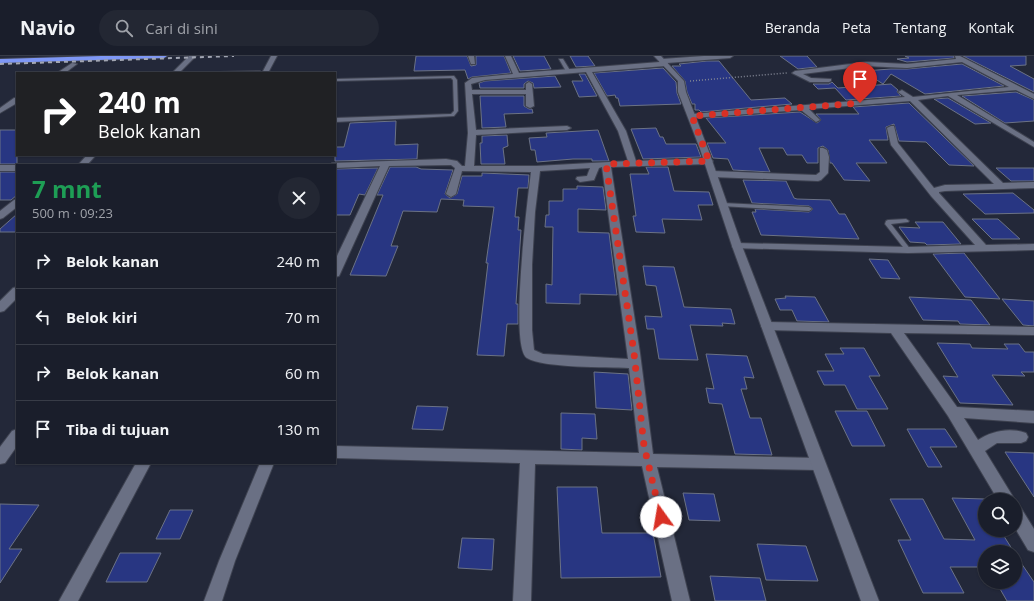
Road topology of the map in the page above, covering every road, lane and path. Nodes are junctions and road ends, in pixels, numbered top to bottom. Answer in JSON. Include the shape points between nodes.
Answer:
{"nodes":[{"id":1,"x":29,"y":56,"type":"edge"},
{"id":2,"x":77,"y":56,"type":"edge"},
{"id":3,"x":164,"y":56,"type":"edge"},
{"id":4,"x":193,"y":56,"type":"edge"},
{"id":5,"x":266,"y":56,"type":"edge"},
{"id":6,"x":471,"y":56,"type":"edge"},
{"id":7,"x":508,"y":56,"type":"edge"},
{"id":8,"x":730,"y":56,"type":"edge"},
{"id":9,"x":954,"y":56,"type":"edge"},
{"id":10,"x":0,"y":57,"type":"edge"},
{"id":11,"x":95,"y":57,"type":"edge"},
{"id":12,"x":274,"y":58,"type":"edge"},
{"id":13,"x":561,"y":60,"type":"dead end"},
{"id":14,"x":661,"y":60,"type":"edge"},
{"id":15,"x":963,"y":60,"type":"junction"},
{"id":16,"x":0,"y":61,"type":"edge"},
{"id":17,"x":72,"y":62,"type":"junction"},
{"id":18,"x":262,"y":63,"type":"junction"},
{"id":19,"x":473,"y":63,"type":"dead end"},
{"id":20,"x":588,"y":70,"type":"junction"},
{"id":21,"x":61,"y":72,"type":"edge"},
{"id":22,"x":176,"y":72,"type":"edge"},
{"id":23,"x":260,"y":72,"type":"edge"},
{"id":24,"x":261,"y":72,"type":"edge"},
{"id":25,"x":569,"y":72,"type":"junction"},
{"id":26,"x":795,"y":73,"type":"junction"},
{"id":27,"x":529,"y":74,"type":"junction"},
{"id":28,"x":517,"y":76,"type":"junction"},
{"id":29,"x":336,"y":80,"type":"edge"},
{"id":30,"x":829,"y":80,"type":"dead end"},
{"id":31,"x":682,"y":82,"type":"junction"},
{"id":32,"x":1017,"y":88,"type":"junction"},
{"id":33,"x":469,"y":92,"type":"junction"},
{"id":34,"x":530,"y":92,"type":"junction"},
{"id":35,"x":902,"y":92,"type":"dead end"},
{"id":36,"x":949,"y":94,"type":"junction"},
{"id":37,"x":879,"y":96,"type":"dead end"},
{"id":38,"x":1034,"y":97,"type":"edge"},
{"id":39,"x":912,"y":99,"type":"junction"},
{"id":40,"x":16,"y":101,"type":"edge"},
{"id":41,"x":886,"y":101,"type":"junction"},
{"id":42,"x":530,"y":106,"type":"dead end"},
{"id":43,"x":803,"y":108,"type":"junction"},
{"id":44,"x":0,"y":111,"type":"edge"},
{"id":45,"x":692,"y":116,"type":"junction"},
{"id":46,"x":336,"y":120,"type":"edge"},
{"id":47,"x":816,"y":120,"type":"dead end"},
{"id":48,"x":567,"y":128,"type":"dead end"},
{"id":49,"x":890,"y":128,"type":"dead end"},
{"id":50,"x":472,"y":133,"type":"junction"},
{"id":51,"x":1034,"y":145,"type":"edge"},
{"id":52,"x":823,"y":150,"type":"dead end"},
{"id":53,"x":91,"y":156,"type":"edge"},
{"id":54,"x":709,"y":161,"type":"junction"},
{"id":55,"x":386,"y":163,"type":"junction"},
{"id":56,"x":633,"y":163,"type":"junction"},
{"id":57,"x":83,"y":164,"type":"edge"},
{"id":58,"x":336,"y":165,"type":"edge"},
{"id":59,"x":601,"y":165,"type":"junction"},
{"id":60,"x":0,"y":168,"type":"edge"},
{"id":61,"x":16,"y":168,"type":"edge"},
{"id":62,"x":459,"y":168,"type":"junction"},
{"id":63,"x":469,"y":169,"type":"junction"},
{"id":64,"x":536,"y":169,"type":"junction"},
{"id":65,"x":713,"y":174,"type":"junction"},
{"id":66,"x":580,"y":179,"type":"dead end"},
{"id":67,"x":1034,"y":185,"type":"edge"},
{"id":68,"x":1001,"y":186,"type":"junction"},
{"id":69,"x":451,"y":194,"type":"dead end"},
{"id":70,"x":934,"y":194,"type":"junction"},
{"id":71,"x":16,"y":203,"type":"edge"},
{"id":72,"x":722,"y":205,"type":"junction"},
{"id":73,"x":809,"y":209,"type":"dead end"},
{"id":74,"x":0,"y":216,"type":"edge"},
{"id":75,"x":906,"y":221,"type":"dead end"},
{"id":76,"x":737,"y":246,"type":"junction"},
{"id":77,"x":1034,"y":247,"type":"edge"},
{"id":78,"x":984,"y":249,"type":"junction"},
{"id":79,"x":908,"y":250,"type":"junction"},
{"id":80,"x":336,"y":272,"type":"edge"},
{"id":81,"x":16,"y":292,"type":"edge"},
{"id":82,"x":0,"y":308,"type":"edge"},
{"id":83,"x":767,"y":326,"type":"junction"},
{"id":84,"x":894,"y":328,"type":"junction"},
{"id":85,"x":1034,"y":331,"type":"edge"},
{"id":86,"x":635,"y":364,"type":"junction"},
{"id":87,"x":953,"y":412,"type":"junction"},
{"id":88,"x":1034,"y":417,"type":"edge"},
{"id":89,"x":16,"y":437,"type":"edge"},
{"id":90,"x":1021,"y":437,"type":"dead end"},
{"id":91,"x":976,"y":450,"type":"junction"},
{"id":92,"x":336,"y":452,"type":"edge"},
{"id":93,"x":0,"y":458,"type":"edge"},
{"id":94,"x":528,"y":458,"type":"junction"},
{"id":95,"x":648,"y":461,"type":"junction"},
{"id":96,"x":143,"y":464,"type":"edge"},
{"id":97,"x":267,"y":464,"type":"edge"},
{"id":98,"x":818,"y":464,"type":"junction"},
{"id":99,"x":1003,"y":493,"type":"edge"},
{"id":100,"x":1022,"y":524,"type":"edge"},
{"id":101,"x":1033,"y":541,"type":"edge"},
{"id":102,"x":68,"y":601,"type":"edge"},
{"id":103,"x":213,"y":601,"type":"edge"},
{"id":104,"x":522,"y":601,"type":"edge"},
{"id":105,"x":681,"y":601,"type":"edge"},
{"id":106,"x":870,"y":601,"type":"edge"}],
"edges":[{"from":1,"to":10,"type":"highway"},
{"from":2,"to":17,"type":"highway"},
{"from":3,"to":11,"type":"highway"},
{"from":4,"to":22,"type":"street"},
{"from":5,"to":18,"type":"street"},
{"from":6,"to":19,"type":"street"},
{"from":7,"to":28,"type":"street"},
{"from":8,"to":14,"type":"street"},
{"from":9,"to":15,"type":"street"},
{"from":11,"to":17,"type":"highway"},
{"from":12,"to":18,"type":"street"},
{"from":12,"to":24,"type":"street"},
{"from":13,"to":25,"type":"lane"},
{"from":14,"to":20,"type":"street"},
{"from":14,"to":31,"type":"street"},
{"from":15,"to":26,"type":"street","via":[[907,66],[866,64]]},
{"from":15,"to":32,"type":"street"},
{"from":16,"to":17,"type":"highway"},
{"from":17,"to":21,"type":"street"},
{"from":18,"to":23,"type":"street"},
{"from":20,"to":25,"type":"street"},
{"from":20,"to":56,"type":"street","via":[[622,130]]},
{"from":25,"to":27,"type":"street"},
{"from":26,"to":30,"type":"street","via":[[810,80]]},
{"from":26,"to":31,"type":"path"},
{"from":27,"to":28,"type":"street"},
{"from":27,"to":34,"type":"street"},
{"from":28,"to":33,"type":"street","via":[[472,80],[468,83]]},
{"from":29,"to":46,"type":"lane","via":[[452,77],[455,80],[456,105],[455,113],[444,116]]},
{"from":31,"to":45,"type":"street","via":[[682,92]]},
{"from":32,"to":36,"type":"street"},
{"from":32,"to":38,"type":"street"},
{"from":33,"to":34,"type":"street"},
{"from":33,"to":50,"type":"street"},
{"from":34,"to":42,"type":"street"},
{"from":35,"to":39,"type":"street"},
{"from":36,"to":39,"type":"street"},
{"from":36,"to":51,"type":"street"},
{"from":37,"to":41,"type":"street"},
{"from":39,"to":41,"type":"street"},
{"from":39,"to":68,"type":"street"},
{"from":40,"to":44,"type":"street"},
{"from":41,"to":43,"type":"street"},
{"from":43,"to":45,"type":"street"},
{"from":43,"to":47,"type":"street"},
{"from":45,"to":54,"type":"street"},
{"from":48,"to":50,"type":"street"},
{"from":49,"to":70,"type":"street","via":[[894,143]]},
{"from":50,"to":63,"type":"street"},
{"from":52,"to":65,"type":"street","via":[[824,173],[818,178]]},
{"from":53,"to":57,"type":"street"},
{"from":54,"to":56,"type":"street"},
{"from":54,"to":65,"type":"street"},
{"from":55,"to":58,"type":"street"},
{"from":55,"to":62,"type":"street","via":[[451,162]]},
{"from":55,"to":80,"type":"street"},
{"from":56,"to":59,"type":"street"},
{"from":59,"to":64,"type":"street"},
{"from":59,"to":66,"type":"street","via":[[591,178]]},
{"from":59,"to":86,"type":"street"},
{"from":60,"to":61,"type":"street"},
{"from":62,"to":63,"type":"street"},
{"from":62,"to":69,"type":"street"},
{"from":63,"to":64,"type":"street"},
{"from":64,"to":86,"type":"street","via":[[530,217],[526,295],[528,352],[542,359]]},
{"from":65,"to":72,"type":"street"},
{"from":67,"to":68,"type":"street"},
{"from":68,"to":70,"type":"street","via":[[945,188],[935,190]]},
{"from":70,"to":78,"type":"street"},
{"from":71,"to":74,"type":"street"},
{"from":72,"to":73,"type":"lane"},
{"from":72,"to":76,"type":"street"},
{"from":75,"to":79,"type":"lane","via":[[891,221],[888,224]]},
{"from":76,"to":79,"type":"street"},
{"from":76,"to":83,"type":"street"},
{"from":77,"to":78,"type":"street"},
{"from":78,"to":79,"type":"street"},
{"from":81,"to":82,"type":"street"},
{"from":83,"to":84,"type":"street"},
{"from":83,"to":98,"type":"street"},
{"from":84,"to":85,"type":"street"},
{"from":84,"to":87,"type":"street"},
{"from":86,"to":95,"type":"street"},
{"from":87,"to":88,"type":"street"},
{"from":87,"to":91,"type":"street"},
{"from":89,"to":93,"type":"street"},
{"from":90,"to":91,"type":"street","via":[[997,437]]},
{"from":91,"to":99,"type":"street"},
{"from":92,"to":94,"type":"street"},
{"from":94,"to":95,"type":"street"},
{"from":94,"to":104,"type":"street"},
{"from":95,"to":98,"type":"street"},
{"from":95,"to":105,"type":"street"},
{"from":96,"to":102,"type":"street"},
{"from":97,"to":103,"type":"street"},
{"from":98,"to":106,"type":"street"},
{"from":100,"to":101,"type":"street"}]}
